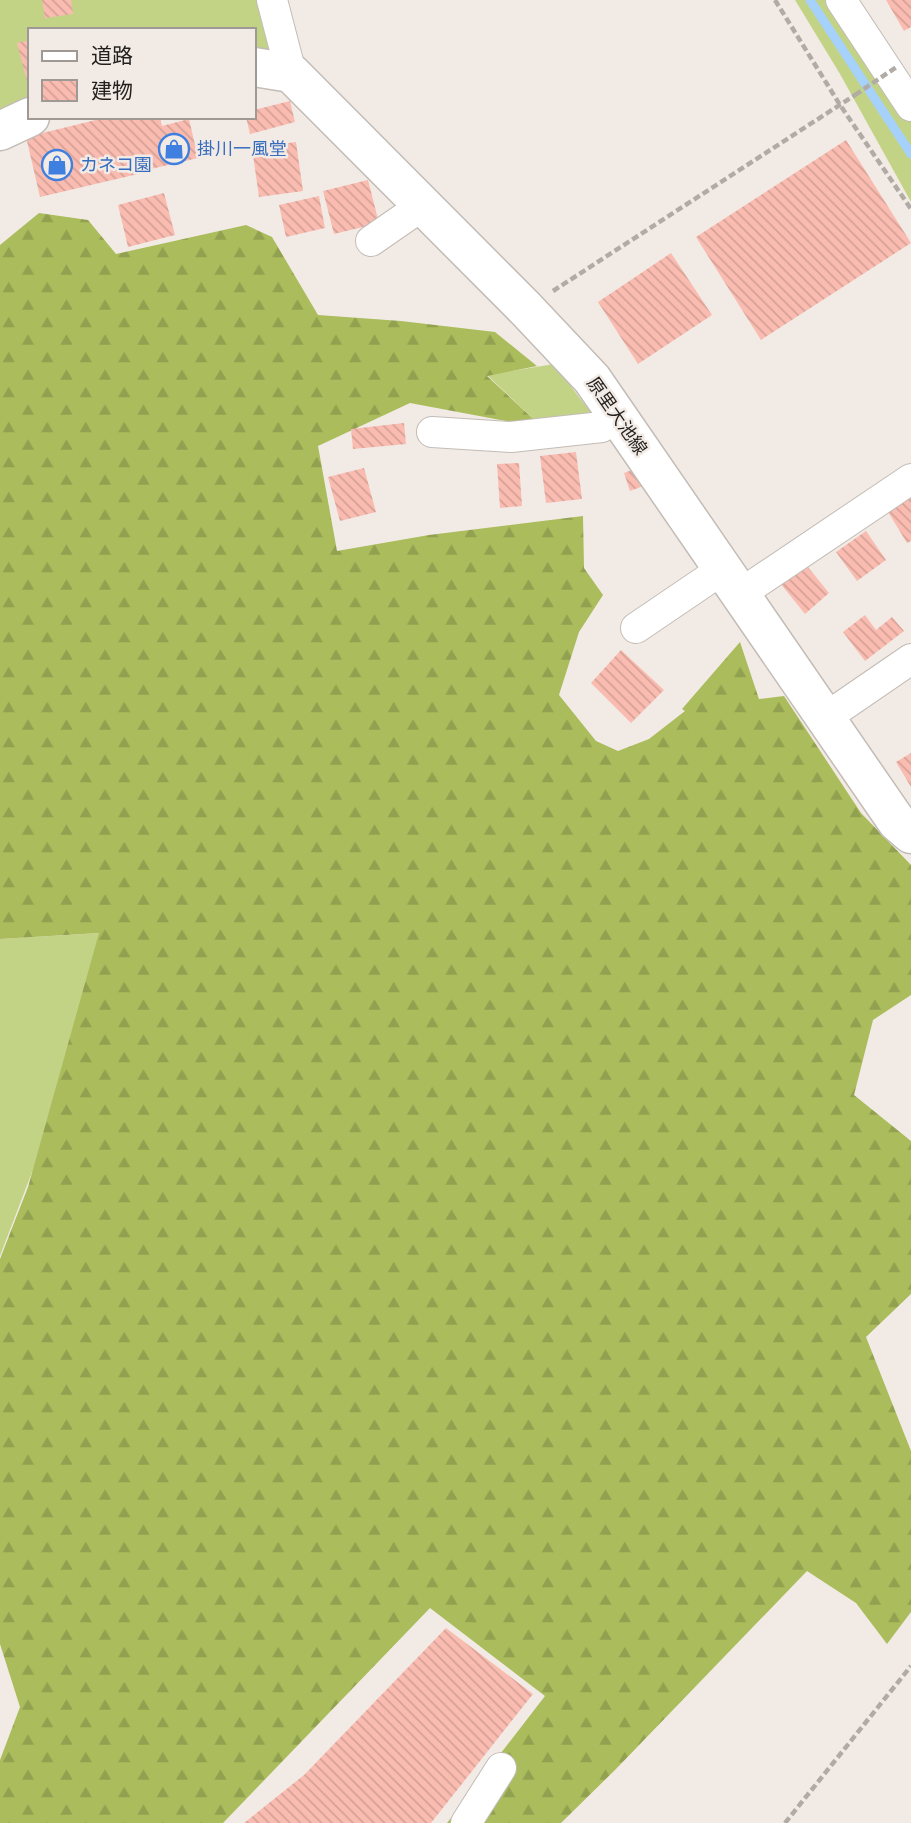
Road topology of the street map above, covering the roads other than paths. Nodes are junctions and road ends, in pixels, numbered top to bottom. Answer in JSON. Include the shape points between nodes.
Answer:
{"nodes":[{"id":1,"x":272,"y":0,"type":"edge"},
{"id":2,"x":841,"y":0,"type":"edge"},
{"id":3,"x":256,"y":67,"type":"edge"},
{"id":4,"x":291,"y":73,"type":"junction"},
{"id":5,"x":911,"y":106,"type":"edge"},
{"id":6,"x":28,"y":118,"type":"edge"},
{"id":7,"x":0,"y":131,"type":"edge"},
{"id":8,"x":423,"y":205,"type":"junction"},
{"id":9,"x":371,"y":241,"type":"dead end"},
{"id":10,"x":618,"y":416,"type":"junction"},
{"id":11,"x":432,"y":432,"type":"dead end"},
{"id":12,"x":911,"y":479,"type":"edge"},
{"id":13,"x":732,"y":582,"type":"junction"},
{"id":14,"x":636,"y":628,"type":"dead end"},
{"id":15,"x":911,"y":659,"type":"edge"},
{"id":16,"x":824,"y":718,"type":"junction"},
{"id":17,"x":911,"y":834,"type":"edge"},
{"id":18,"x":501,"y":1768,"type":"dead end"},
{"id":19,"x":466,"y":1823,"type":"edge"}],
"edges":[{"from":1,"to":4,"type":"street"},
{"from":2,"to":5,"type":"street","via":[[893,70]]},
{"from":3,"to":4,"type":"main road"},
{"from":4,"to":8,"type":"main road","name":"原里大池線"},
{"from":6,"to":7,"type":"main road"},
{"from":8,"to":9,"type":"street"},
{"from":8,"to":10,"type":"main road","name":"原里大池線","via":[[592,379]]},
{"from":10,"to":11,"type":"street","via":[[602,427],[511,437]]},
{"from":10,"to":13,"type":"main road","name":"原里大池線"},
{"from":12,"to":13,"type":"street"},
{"from":13,"to":14,"type":"street"},
{"from":13,"to":16,"type":"main road","name":"原里大池線"},
{"from":15,"to":16,"type":"street"},
{"from":16,"to":17,"type":"main road","name":"原里大池線","via":[[897,822]]},
{"from":18,"to":19,"type":"street"}]}
